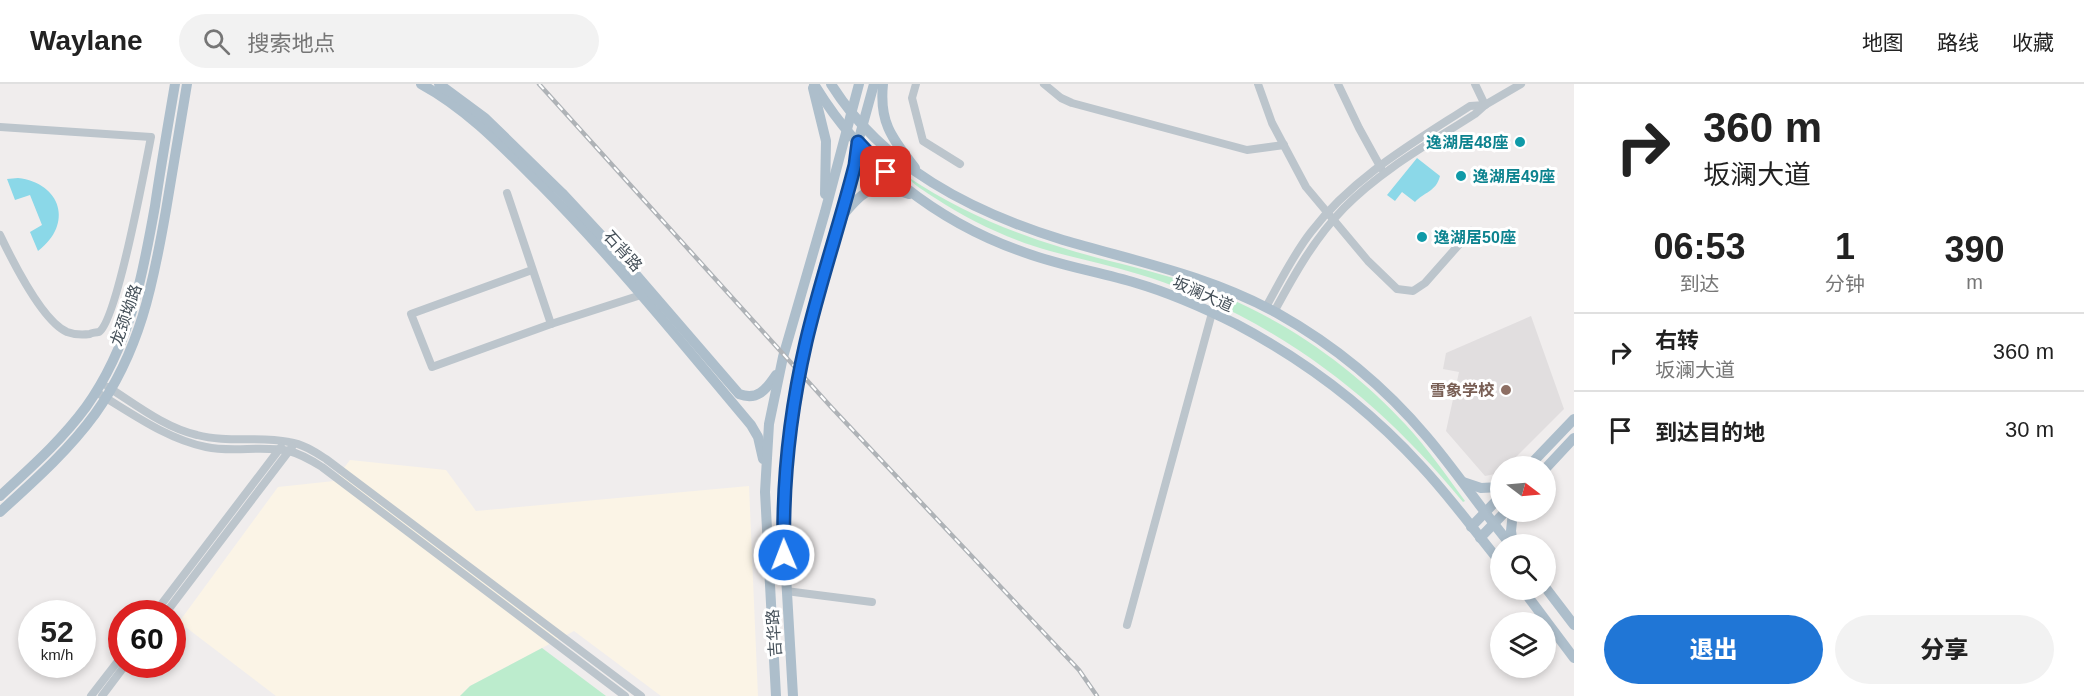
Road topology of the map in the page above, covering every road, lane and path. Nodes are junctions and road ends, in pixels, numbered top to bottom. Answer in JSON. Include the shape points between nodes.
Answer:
{"nodes":[{"id":1,"x":175,"y":84,"type":"edge"},
{"id":2,"x":187,"y":84,"type":"edge"},
{"id":3,"x":421,"y":84,"type":"edge"},
{"id":4,"x":439,"y":84,"type":"edge"},
{"id":5,"x":813,"y":84,"type":"edge"},
{"id":6,"x":831,"y":84,"type":"edge"},
{"id":7,"x":859,"y":84,"type":"edge"},
{"id":8,"x":874,"y":84,"type":"edge"},
{"id":9,"x":883,"y":84,"type":"edge"},
{"id":10,"x":916,"y":84,"type":"edge"},
{"id":11,"x":1044,"y":84,"type":"edge"},
{"id":12,"x":1258,"y":84,"type":"edge"},
{"id":13,"x":1338,"y":84,"type":"edge"},
{"id":14,"x":1475,"y":84,"type":"edge"},
{"id":15,"x":1521,"y":84,"type":"edge"},
{"id":16,"x":1485,"y":105,"type":"junction"},
{"id":17,"x":851,"y":113,"type":"junction"},
{"id":18,"x":862,"y":126,"type":"junction"},
{"id":19,"x":0,"y":127,"type":"edge"},
{"id":20,"x":847,"y":129,"type":"junction"},
{"id":21,"x":858,"y":142,"type":"junction"},
{"id":22,"x":1284,"y":145,"type":"junction"},
{"id":23,"x":960,"y":164,"type":"dead end"},
{"id":24,"x":1382,"y":169,"type":"junction"},
{"id":25,"x":923,"y":177,"type":"junction"},
{"id":26,"x":507,"y":193,"type":"dead end"},
{"id":27,"x":918,"y":198,"type":"junction"},
{"id":28,"x":825,"y":212,"type":"junction"},
{"id":29,"x":1330,"y":216,"type":"junction"},
{"id":30,"x":842,"y":217,"type":"junction"},
{"id":31,"x":1471,"y":231,"type":"dead end"},
{"id":32,"x":0,"y":235,"type":"edge"},
{"id":33,"x":532,"y":270,"type":"junction"},
{"id":34,"x":642,"y":294,"type":"junction"},
{"id":35,"x":1270,"y":310,"type":"junction"},
{"id":36,"x":1212,"y":313,"type":"junction"},
{"id":37,"x":551,"y":324,"type":"junction"},
{"id":38,"x":780,"y":370,"type":"junction"},
{"id":39,"x":103,"y":390,"type":"junction"},
{"id":40,"x":1574,"y":419,"type":"edge"},
{"id":41,"x":1574,"y":438,"type":"edge"},
{"id":42,"x":289,"y":445,"type":"junction"},
{"id":43,"x":279,"y":450,"type":"junction"},
{"id":44,"x":1539,"y":456,"type":"edge"},
{"id":45,"x":1556,"y":457,"type":"edge"},
{"id":46,"x":765,"y":469,"type":"junction"},
{"id":47,"x":1461,"y":481,"type":"junction"},
{"id":48,"x":1490,"y":488,"type":"edge"},
{"id":49,"x":0,"y":496,"type":"edge"},
{"id":50,"x":1490,"y":507,"type":"edge"},
{"id":51,"x":0,"y":512,"type":"edge"},
{"id":52,"x":1484,"y":513,"type":"junction"},
{"id":53,"x":1493,"y":524,"type":"junction"},
{"id":54,"x":1471,"y":527,"type":"junction"},
{"id":55,"x":1502,"y":534,"type":"edge"},
{"id":56,"x":1480,"y":538,"type":"junction"},
{"id":57,"x":1490,"y":550,"type":"edge"},
{"id":58,"x":786,"y":591,"type":"junction"},
{"id":59,"x":165,"y":600,"type":"edge"},
{"id":60,"x":175,"y":600,"type":"edge"},
{"id":61,"x":1531,"y":600,"type":"edge"},
{"id":62,"x":1555,"y":600,"type":"edge"},
{"id":63,"x":872,"y":602,"type":"dead end"},
{"id":64,"x":1127,"y":625,"type":"dead end"},
{"id":65,"x":1574,"y":625,"type":"edge"},
{"id":66,"x":1574,"y":657,"type":"edge"},
{"id":67,"x":108,"y":674,"type":"edge"},
{"id":68,"x":116,"y":678,"type":"edge"},
{"id":69,"x":91,"y":696,"type":"edge"},
{"id":70,"x":102,"y":696,"type":"edge"},
{"id":71,"x":625,"y":696,"type":"edge"},
{"id":72,"x":641,"y":696,"type":"edge"},
{"id":73,"x":777,"y":696,"type":"edge"},
{"id":74,"x":793,"y":696,"type":"edge"}],
"edges":[{"from":1,"to":39,"type":"main road","name":"龙颈坳路","via":[[141,282]]},
{"from":2,"to":39,"type":"main road","name":"龙颈坳路","via":[[153,285],[135,341]]},
{"from":3,"to":34,"type":"main road","name":"石背路","via":[[454,105],[503,147]]},
{"from":4,"to":38,"type":"main road","name":"石背路","via":[[485,118],[562,193],[739,394],[762,393]]},
{"from":5,"to":20,"type":"main road","name":"坂澜大道"},
{"from":5,"to":28,"type":"main road","via":[[826,141]]},
{"from":6,"to":17,"type":"main road"},
{"from":7,"to":17,"type":"main road","name":"吉华路"},
{"from":8,"to":18,"type":"main road","name":"吉华路"},
{"from":9,"to":25,"type":"main road","via":[[887,128]]},
{"from":10,"to":23,"type":"street","via":[[912,98],[923,141]]},
{"from":11,"to":22,"type":"street","via":[[1072,103],[1247,150]]},
{"from":12,"to":22,"type":"street"},
{"from":13,"to":24,"type":"street"},
{"from":14,"to":16,"type":"street"},
{"from":15,"to":16,"type":"street"},
{"from":16,"to":24,"type":"street","via":[[1470,106]]},
{"from":17,"to":18,"type":"main road"},
{"from":17,"to":20,"type":"main road","name":"吉华路"},
{"from":18,"to":21,"type":"main road","name":"吉华路"},
{"from":18,"to":25,"type":"main road","name":"坂澜大道"},
{"from":19,"to":32,"type":"street","via":[[151,137],[116,297],[98,332],[80,336],[55,324],[34,296]]},
{"from":20,"to":21,"type":"main road","name":"坂澜大道"},
{"from":20,"to":28,"type":"main road","name":"吉华路"},
{"from":21,"to":27,"type":"main road","name":"坂澜大道"},
{"from":21,"to":30,"type":"main road","name":"吉华路"},
{"from":22,"to":29,"type":"street","via":[[1306,187]]},
{"from":24,"to":29,"type":"street"},
{"from":25,"to":35,"type":"main road","name":"坂澜大道","via":[[954,196],[1012,221],[1063,240],[1188,274]]},
{"from":26,"to":33,"type":"street"},
{"from":27,"to":30,"type":"main road","via":[[889,188],[871,189],[857,198]]},
{"from":27,"to":36,"type":"main road","name":"坂澜大道","via":[[952,220],[1007,246],[1135,283]]},
{"from":28,"to":38,"type":"main road","name":"吉华路"},
{"from":29,"to":31,"type":"street","via":[[1396,289],[1413,291],[1425,283]]},
{"from":29,"to":35,"type":"street"},
{"from":30,"to":58,"type":"main road","name":"吉华路","via":[[807,339],[791,425],[784,512]]},
{"from":33,"to":37,"type":"street"},
{"from":33,"to":37,"type":"street","via":[[411,314],[432,367]]},
{"from":34,"to":37,"type":"street"},
{"from":34,"to":46,"type":"main road","name":"石背路","via":[[751,425],[758,437]]},
{"from":35,"to":47,"type":"main road","name":"坂澜大道","via":[[1320,339],[1377,385],[1428,438]]},
{"from":36,"to":54,"type":"main road","name":"坂澜大道","via":[[1280,349],[1346,395],[1405,449]]},
{"from":36,"to":64,"type":"street"},
{"from":38,"to":46,"type":"main road","name":"吉华路"},
{"from":39,"to":42,"type":"street","via":[[196,435]]},
{"from":39,"to":43,"type":"street","via":[[160,430],[192,444]]},
{"from":39,"to":49,"type":"main road","name":"龙颈坳路","via":[[57,442]]},
{"from":39,"to":51,"type":"main road","name":"龙颈坳路","via":[[66,450]]},
{"from":40,"to":44,"type":"main road"},
{"from":41,"to":45,"type":"main road"},
{"from":42,"to":43,"type":"street"},
{"from":42,"to":60,"type":"street"},
{"from":42,"to":71,"type":"street"},
{"from":42,"to":72,"type":"street","via":[[310,449],[326,459]]},
{"from":43,"to":59,"type":"street"},
{"from":46,"to":73,"type":"main road","name":"吉华路"},
{"from":47,"to":48,"type":"main road"},
{"from":47,"to":52,"type":"main road","name":"坂澜大道"},
{"from":50,"to":52,"type":"main road"},
{"from":52,"to":53,"type":"main road","name":"坂澜大道"},
{"from":52,"to":54,"type":"main road"},
{"from":53,"to":55,"type":"main road","name":"坂澜大道"},
{"from":53,"to":56,"type":"main road"},
{"from":54,"to":56,"type":"main road","name":"坂澜大道"},
{"from":56,"to":57,"type":"main road","name":"坂澜大道"},
{"from":58,"to":63,"type":"street"},
{"from":58,"to":74,"type":"main road","name":"吉华路"},
{"from":61,"to":66,"type":"main road"},
{"from":62,"to":65,"type":"main road"},
{"from":67,"to":69,"type":"street"},
{"from":68,"to":70,"type":"street"}]}
